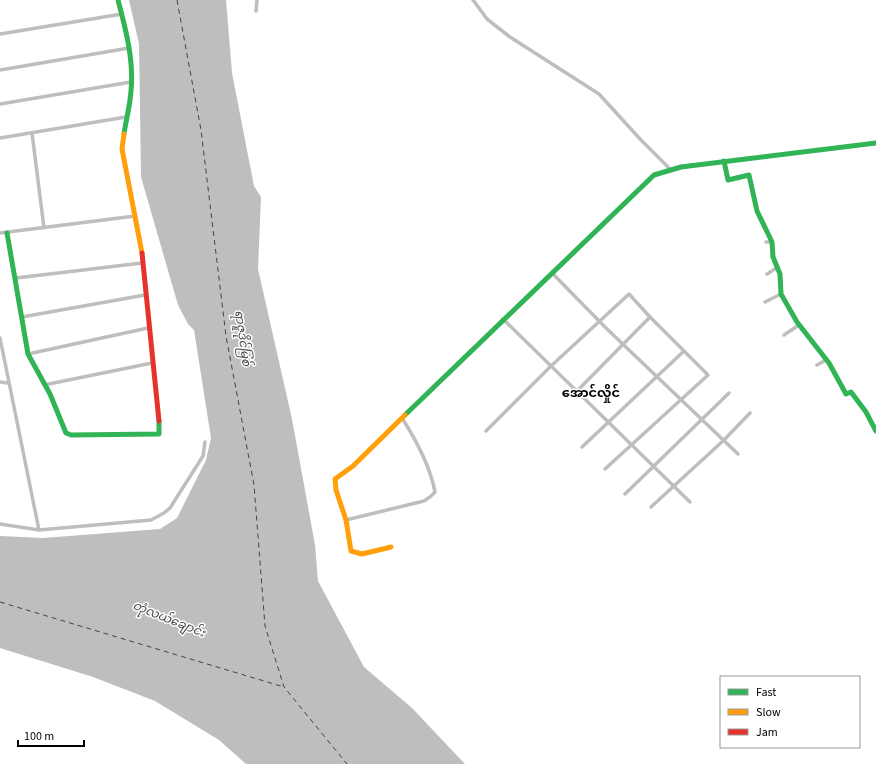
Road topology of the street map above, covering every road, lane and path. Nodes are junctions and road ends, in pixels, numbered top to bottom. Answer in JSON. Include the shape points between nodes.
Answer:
{"nodes":[{"id":1,"x":118,"y":0,"type":"edge"},
{"id":2,"x":256,"y":0,"type":"edge"},
{"id":3,"x":473,"y":0,"type":"edge"},
{"id":4,"x":256,"y":11,"type":"dead end"},
{"id":5,"x":122,"y":14,"type":"junction"},
{"id":6,"x":0,"y":34,"type":"edge"},
{"id":7,"x":130,"y":48,"type":"junction"},
{"id":8,"x":0,"y":70,"type":"edge"},
{"id":9,"x":131,"y":82,"type":"junction"},
{"id":10,"x":0,"y":104,"type":"edge"},
{"id":11,"x":126,"y":117,"type":"junction"},
{"id":12,"x":32,"y":133,"type":"junction"},
{"id":13,"x":0,"y":138,"type":"edge"},
{"id":14,"x":876,"y":143,"type":"edge"},
{"id":15,"x":724,"y":161,"type":"junction"},
{"id":16,"x":670,"y":169,"type":"junction"},
{"id":17,"x":135,"y":216,"type":"junction"},
{"id":18,"x":44,"y":228,"type":"junction"},
{"id":19,"x":7,"y":232,"type":"junction"},
{"id":20,"x":0,"y":233,"type":"edge"},
{"id":21,"x":766,"y":242,"type":"dead end"},
{"id":22,"x":772,"y":242,"type":"junction"},
{"id":23,"x":142,"y":263,"type":"junction"},
{"id":24,"x":778,"y":267,"type":"junction"},
{"id":25,"x":552,"y":273,"type":"junction"},
{"id":26,"x":768,"y":274,"type":"dead end"},
{"id":27,"x":16,"y":278,"type":"junction"},
{"id":28,"x":145,"y":294,"type":"junction"},
{"id":29,"x":781,"y":294,"type":"junction"},
{"id":30,"x":765,"y":302,"type":"dead end"},
{"id":31,"x":22,"y":317,"type":"junction"},
{"id":32,"x":650,"y":317,"type":"junction"},
{"id":33,"x":503,"y":320,"type":"junction"},
{"id":34,"x":600,"y":322,"type":"junction"},
{"id":35,"x":799,"y":325,"type":"junction"},
{"id":36,"x":148,"y":328,"type":"junction"},
{"id":37,"x":784,"y":335,"type":"dead end"},
{"id":38,"x":0,"y":338,"type":"edge"},
{"id":39,"x":622,"y":344,"type":"junction"},
{"id":40,"x":684,"y":351,"type":"junction"},
{"id":41,"x":28,"y":354,"type":"junction"},
{"id":42,"x":826,"y":360,"type":"junction"},
{"id":43,"x":152,"y":363,"type":"junction"},
{"id":44,"x":817,"y":365,"type":"dead end"},
{"id":45,"x":551,"y":366,"type":"junction"},
{"id":46,"x":656,"y":376,"type":"junction"},
{"id":47,"x":0,"y":382,"type":"edge"},
{"id":48,"x":8,"y":383,"type":"junction"},
{"id":49,"x":44,"y":385,"type":"junction"},
{"id":50,"x":576,"y":392,"type":"junction"},
{"id":51,"x":729,"y":393,"type":"dead end"},
{"id":52,"x":681,"y":400,"type":"junction"},
{"id":53,"x":750,"y":413,"type":"dead end"},
{"id":54,"x":402,"y":418,"type":"junction"},
{"id":55,"x":702,"y":419,"type":"junction"},
{"id":56,"x":608,"y":421,"type":"junction"},
{"id":57,"x":486,"y":431,"type":"dead end"},
{"id":58,"x":876,"y":432,"type":"edge"},
{"id":59,"x":724,"y":440,"type":"junction"},
{"id":60,"x":205,"y":442,"type":"dead end"},
{"id":61,"x":632,"y":445,"type":"junction"},
{"id":62,"x":582,"y":447,"type":"dead end"},
{"id":63,"x":738,"y":454,"type":"dead end"},
{"id":64,"x":654,"y":465,"type":"junction"},
{"id":65,"x":605,"y":469,"type":"dead end"},
{"id":66,"x":675,"y":486,"type":"junction"},
{"id":67,"x":625,"y":494,"type":"dead end"},
{"id":68,"x":690,"y":502,"type":"dead end"},
{"id":69,"x":651,"y":507,"type":"dead end"},
{"id":70,"x":346,"y":520,"type":"junction"},
{"id":71,"x":0,"y":524,"type":"edge"},
{"id":72,"x":39,"y":530,"type":"junction"},
{"id":73,"x":391,"y":548,"type":"dead end"}],
"edges":[{"from":1,"to":5,"type":"street"},
{"from":2,"to":4,"type":"street"},
{"from":3,"to":16,"type":"street","via":[[487,19],[510,37],[599,94]]},
{"from":5,"to":6,"type":"street"},
{"from":5,"to":7,"type":"street"},
{"from":7,"to":8,"type":"street"},
{"from":7,"to":9,"type":"street"},
{"from":9,"to":10,"type":"street"},
{"from":9,"to":11,"type":"street","via":[[130,104]]},
{"from":11,"to":12,"type":"street"},
{"from":11,"to":17,"type":"street","via":[[122,149]]},
{"from":12,"to":13,"type":"street"},
{"from":12,"to":18,"type":"street"},
{"from":14,"to":15,"type":"street"},
{"from":15,"to":16,"type":"street"},
{"from":15,"to":22,"type":"street","via":[[728,180],[749,175],[757,211]]},
{"from":16,"to":25,"type":"street","via":[[654,175]]},
{"from":17,"to":18,"type":"street"},
{"from":17,"to":23,"type":"street"},
{"from":18,"to":19,"type":"street"},
{"from":19,"to":20,"type":"street"},
{"from":19,"to":27,"type":"street"},
{"from":21,"to":22,"type":"street"},
{"from":22,"to":24,"type":"street","via":[[773,257]]},
{"from":23,"to":27,"type":"street"},
{"from":23,"to":28,"type":"street"},
{"from":24,"to":26,"type":"street"},
{"from":24,"to":29,"type":"street"},
{"from":25,"to":33,"type":"street"},
{"from":25,"to":34,"type":"street"},
{"from":27,"to":31,"type":"street"},
{"from":28,"to":31,"type":"street"},
{"from":28,"to":36,"type":"street"},
{"from":29,"to":30,"type":"street"},
{"from":29,"to":35,"type":"street"},
{"from":31,"to":41,"type":"street"},
{"from":32,"to":34,"type":"street","via":[[629,294]]},
{"from":32,"to":39,"type":"street"},
{"from":32,"to":40,"type":"street"},
{"from":33,"to":45,"type":"street"},
{"from":33,"to":54,"type":"street"},
{"from":34,"to":39,"type":"street"},
{"from":34,"to":45,"type":"street"},
{"from":35,"to":37,"type":"street"},
{"from":35,"to":42,"type":"street"},
{"from":36,"to":41,"type":"street"},
{"from":36,"to":43,"type":"street"},
{"from":38,"to":48,"type":"street"},
{"from":39,"to":46,"type":"street"},
{"from":39,"to":50,"type":"street"},
{"from":40,"to":46,"type":"street"},
{"from":40,"to":52,"type":"street","via":[[708,375]]},
{"from":41,"to":49,"type":"street"},
{"from":42,"to":44,"type":"street"},
{"from":42,"to":58,"type":"street","via":[[846,394],[851,392],[866,412]]},
{"from":43,"to":49,"type":"street"},
{"from":43,"to":49,"type":"street","via":[[160,430],[156,435],[68,434]]},
{"from":45,"to":50,"type":"street"},
{"from":45,"to":57,"type":"street"},
{"from":46,"to":52,"type":"street"},
{"from":46,"to":56,"type":"street"},
{"from":47,"to":48,"type":"street"},
{"from":48,"to":72,"type":"street"},
{"from":50,"to":56,"type":"street"},
{"from":51,"to":55,"type":"street"},
{"from":52,"to":55,"type":"street"},
{"from":52,"to":61,"type":"street"},
{"from":53,"to":59,"type":"street"},
{"from":54,"to":70,"type":"street","via":[[353,466],[335,479],[339,504]]},
{"from":54,"to":70,"type":"street","via":[[427,466],[435,492],[424,500]]},
{"from":55,"to":59,"type":"street"},
{"from":55,"to":64,"type":"street"},
{"from":56,"to":61,"type":"street"},
{"from":56,"to":62,"type":"street"},
{"from":59,"to":63,"type":"street"},
{"from":59,"to":66,"type":"street"},
{"from":60,"to":72,"type":"street","via":[[202,456],[164,513],[145,522]]},
{"from":61,"to":64,"type":"street"},
{"from":61,"to":65,"type":"street"},
{"from":64,"to":66,"type":"street"},
{"from":64,"to":67,"type":"street"},
{"from":66,"to":68,"type":"street"},
{"from":66,"to":69,"type":"street"},
{"from":70,"to":73,"type":"street","via":[[352,551],[362,554]]},
{"from":71,"to":72,"type":"street"}]}
